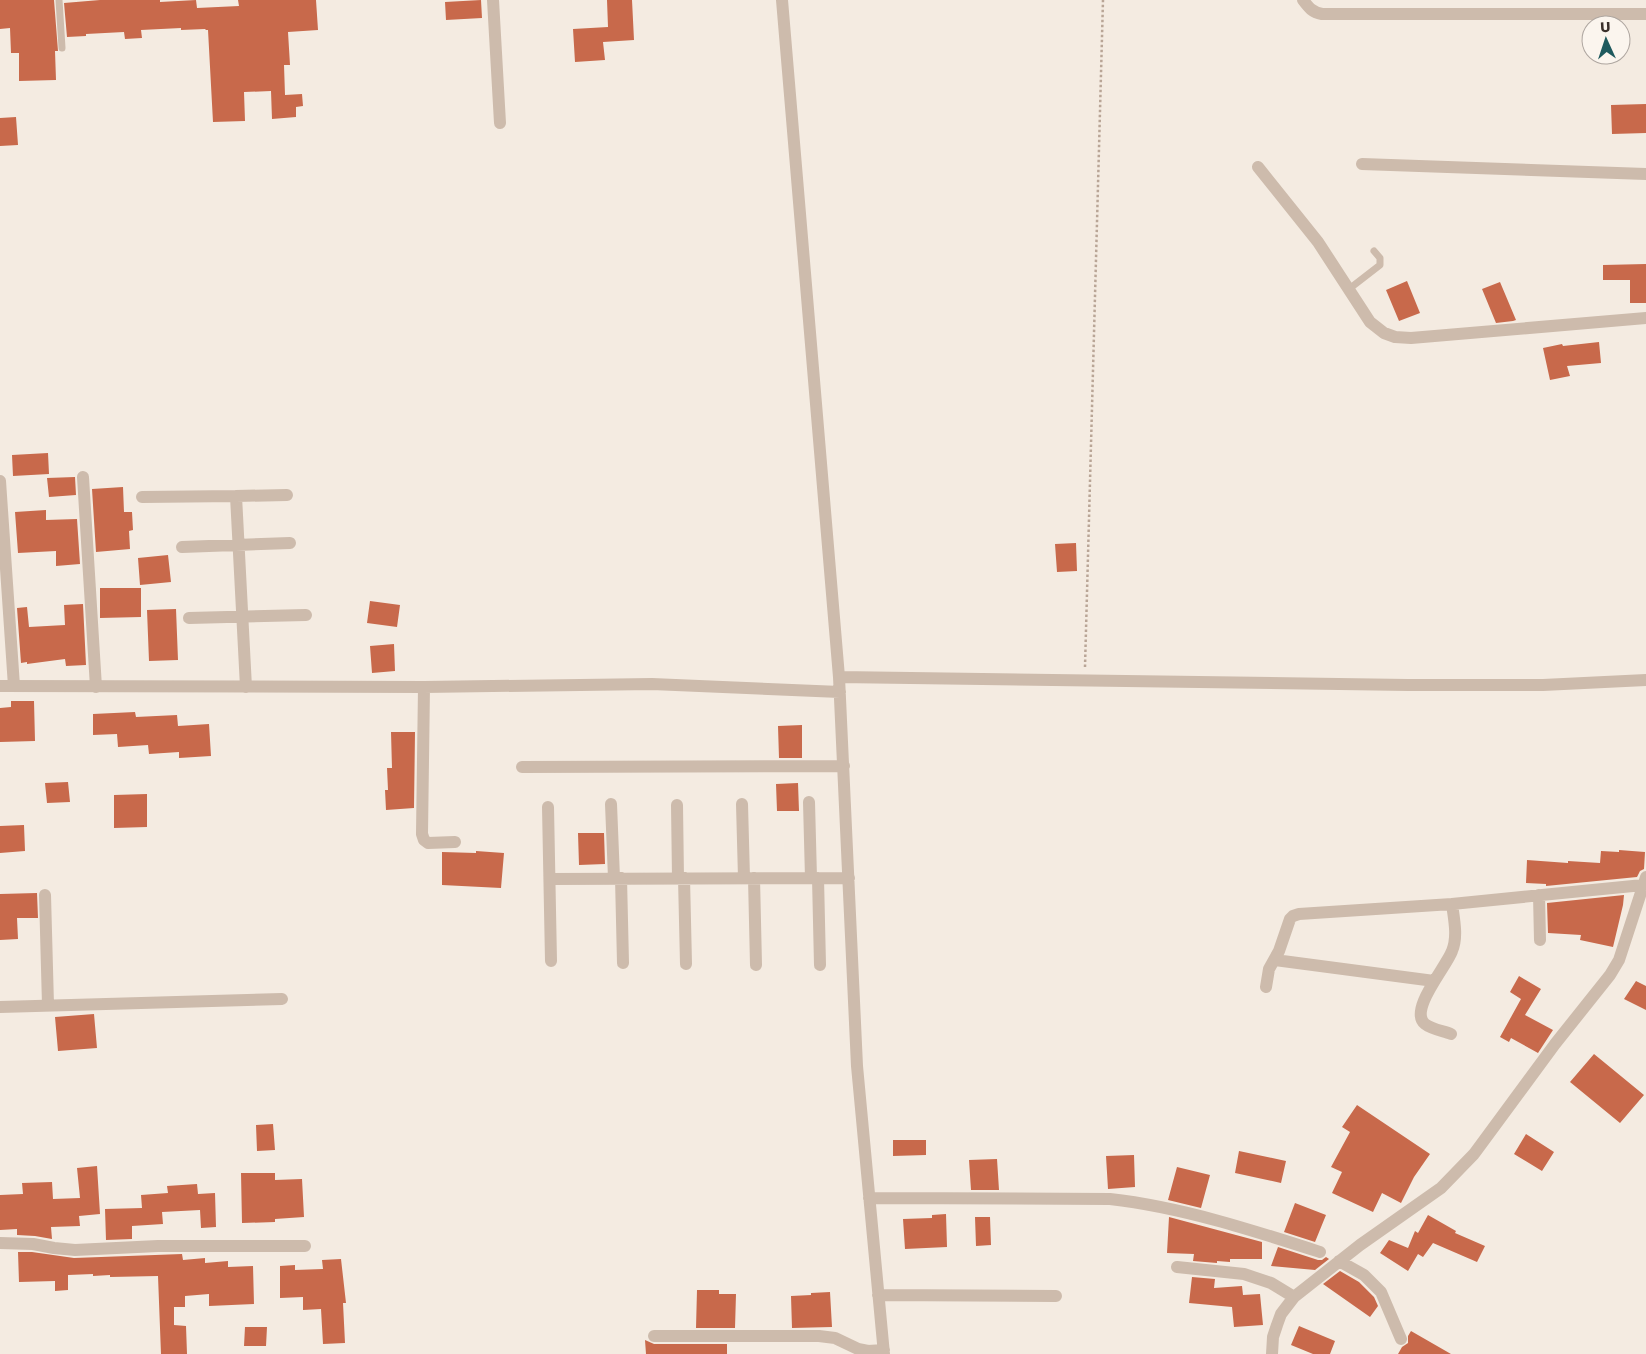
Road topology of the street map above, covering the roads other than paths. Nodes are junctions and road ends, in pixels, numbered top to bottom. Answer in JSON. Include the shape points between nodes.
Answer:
{"nodes":[{"id":1,"x":59,"y":0,"type":"edge"},
{"id":2,"x":493,"y":0,"type":"edge"},
{"id":3,"x":782,"y":0,"type":"edge"},
{"id":4,"x":1303,"y":0,"type":"edge"},
{"id":5,"x":1646,"y":14,"type":"edge"},
{"id":6,"x":62,"y":48,"type":"dead end"},
{"id":7,"x":500,"y":123,"type":"dead end"},
{"id":8,"x":1362,"y":164,"type":"dead end"},
{"id":9,"x":1258,"y":167,"type":"dead end"},
{"id":10,"x":1646,"y":174,"type":"edge"},
{"id":11,"x":1374,"y":251,"type":"dead end"},
{"id":12,"x":1349,"y":289,"type":"junction"},
{"id":13,"x":1646,"y":318,"type":"edge"},
{"id":14,"x":83,"y":477,"type":"dead end"},
{"id":15,"x":0,"y":481,"type":"edge"},
{"id":16,"x":287,"y":495,"type":"dead end"},
{"id":17,"x":236,"y":496,"type":"junction"},
{"id":18,"x":142,"y":497,"type":"dead end"},
{"id":19,"x":290,"y":543,"type":"dead end"},
{"id":20,"x":238,"y":545,"type":"junction"},
{"id":21,"x":182,"y":547,"type":"dead end"},
{"id":22,"x":306,"y":615,"type":"dead end"},
{"id":23,"x":242,"y":616,"type":"junction"},
{"id":24,"x":189,"y":618,"type":"dead end"},
{"id":25,"x":839,"y":677,"type":"junction"},
{"id":26,"x":1646,"y":680,"type":"edge"},
{"id":27,"x":0,"y":686,"type":"edge"},
{"id":28,"x":14,"y":686,"type":"junction"},
{"id":29,"x":424,"y":686,"type":"junction"},
{"id":30,"x":96,"y":687,"type":"junction"},
{"id":31,"x":246,"y":687,"type":"junction"},
{"id":32,"x":840,"y":692,"type":"junction"},
{"id":33,"x":844,"y":766,"type":"junction"},
{"id":34,"x":522,"y":767,"type":"dead end"},
{"id":35,"x":809,"y":802,"type":"dead end"},
{"id":36,"x":611,"y":804,"type":"dead end"},
{"id":37,"x":742,"y":804,"type":"dead end"},
{"id":38,"x":677,"y":805,"type":"dead end"},
{"id":39,"x":548,"y":807,"type":"dead end"},
{"id":40,"x":455,"y":842,"type":"dead end"},
{"id":41,"x":550,"y":878,"type":"junction"},
{"id":42,"x":617,"y":878,"type":"junction"},
{"id":43,"x":681,"y":878,"type":"junction"},
{"id":44,"x":749,"y":878,"type":"junction"},
{"id":45,"x":814,"y":878,"type":"junction"},
{"id":46,"x":850,"y":878,"type":"junction"},
{"id":47,"x":1645,"y":881,"type":"edge"},
{"id":48,"x":45,"y":895,"type":"dead end"},
{"id":49,"x":1539,"y":895,"type":"junction"},
{"id":50,"x":1452,"y":904,"type":"junction"},
{"id":51,"x":1540,"y":940,"type":"dead end"},
{"id":52,"x":1275,"y":960,"type":"junction"},
{"id":53,"x":551,"y":961,"type":"dead end"},
{"id":54,"x":623,"y":963,"type":"dead end"},
{"id":55,"x":686,"y":964,"type":"dead end"},
{"id":56,"x":756,"y":965,"type":"dead end"},
{"id":57,"x":820,"y":965,"type":"dead end"},
{"id":58,"x":1434,"y":981,"type":"junction"},
{"id":59,"x":1266,"y":987,"type":"dead end"},
{"id":60,"x":282,"y":999,"type":"dead end"},
{"id":61,"x":48,"y":1005,"type":"junction"},
{"id":62,"x":0,"y":1007,"type":"edge"},
{"id":63,"x":1451,"y":1034,"type":"dead end"},
{"id":64,"x":869,"y":1198,"type":"junction"},
{"id":65,"x":0,"y":1242,"type":"edge"},
{"id":66,"x":305,"y":1246,"type":"dead end"},
{"id":67,"x":1320,"y":1252,"type":"dead end"},
{"id":68,"x":1339,"y":1261,"type":"junction"},
{"id":69,"x":1177,"y":1267,"type":"dead end"},
{"id":70,"x":878,"y":1295,"type":"junction"},
{"id":71,"x":1056,"y":1296,"type":"dead end"},
{"id":72,"x":1294,"y":1297,"type":"junction"},
{"id":73,"x":654,"y":1336,"type":"dead end"},
{"id":74,"x":1401,"y":1339,"type":"dead end"},
{"id":75,"x":884,"y":1352,"type":"edge"},
{"id":76,"x":1272,"y":1354,"type":"edge"}],
"edges":[{"from":1,"to":6,"type":"lane"},
{"from":2,"to":7,"type":"street"},
{"from":3,"to":25,"type":"street"},
{"from":4,"to":5,"type":"street","via":[[1308,8],[1322,14]]},
{"from":8,"to":10,"type":"street"},
{"from":9,"to":12,"type":"street","via":[[1318,242]]},
{"from":11,"to":12,"type":"lane","via":[[1380,258],[1380,265]]},
{"from":12,"to":13,"type":"street","via":[[1370,322],[1395,337]]},
{"from":14,"to":30,"type":"street"},
{"from":15,"to":28,"type":"street"},
{"from":16,"to":17,"type":"street"},
{"from":17,"to":18,"type":"street"},
{"from":17,"to":20,"type":"street"},
{"from":19,"to":20,"type":"street"},
{"from":20,"to":21,"type":"street"},
{"from":20,"to":23,"type":"street"},
{"from":22,"to":23,"type":"street"},
{"from":23,"to":24,"type":"street"},
{"from":23,"to":31,"type":"street"},
{"from":25,"to":26,"type":"street","via":[[1418,685],[1543,685]]},
{"from":25,"to":32,"type":"street"},
{"from":27,"to":28,"type":"street"},
{"from":28,"to":30,"type":"street"},
{"from":29,"to":31,"type":"street"},
{"from":29,"to":32,"type":"street","via":[[652,684]]},
{"from":29,"to":40,"type":"street","via":[[422,834],[428,843]]},
{"from":30,"to":31,"type":"street"},
{"from":32,"to":33,"type":"street"},
{"from":33,"to":34,"type":"street"},
{"from":33,"to":46,"type":"street"},
{"from":35,"to":45,"type":"street"},
{"from":36,"to":42,"type":"street"},
{"from":37,"to":44,"type":"street"},
{"from":38,"to":43,"type":"street"},
{"from":39,"to":41,"type":"street"},
{"from":41,"to":42,"type":"street"},
{"from":41,"to":53,"type":"street"},
{"from":42,"to":43,"type":"street"},
{"from":42,"to":54,"type":"street"},
{"from":43,"to":44,"type":"street"},
{"from":43,"to":55,"type":"street"},
{"from":44,"to":45,"type":"street"},
{"from":44,"to":56,"type":"street"},
{"from":45,"to":46,"type":"street"},
{"from":45,"to":57,"type":"street"},
{"from":46,"to":64,"type":"street","via":[[857,1056]]},
{"from":47,"to":49,"type":"street"},
{"from":47,"to":68,"type":"street","via":[[1619,960],[1610,975],[1474,1154],[1441,1188]]},
{"from":48,"to":61,"type":"street"},
{"from":49,"to":50,"type":"street"},
{"from":49,"to":51,"type":"street"},
{"from":50,"to":52,"type":"street","via":[[1299,914],[1290,919]]},
{"from":50,"to":58,"type":"street","via":[[1453,948]]},
{"from":52,"to":58,"type":"street"},
{"from":52,"to":59,"type":"street","via":[[1269,970]]},
{"from":58,"to":63,"type":"street","via":[[1420,1012],[1421,1020]]},
{"from":60,"to":61,"type":"street"},
{"from":61,"to":62,"type":"street"},
{"from":64,"to":67,"type":"street","via":[[1110,1199],[1164,1207]]},
{"from":64,"to":70,"type":"street"},
{"from":65,"to":66,"type":"street","via":[[75,1250],[158,1246]]},
{"from":68,"to":72,"type":"street"},
{"from":68,"to":74,"type":"street","via":[[1364,1275],[1381,1292]]},
{"from":69,"to":72,"type":"street","via":[[1244,1274],[1271,1283]]},
{"from":70,"to":71,"type":"street"},
{"from":70,"to":75,"type":"street"},
{"from":72,"to":76,"type":"street","via":[[1281,1314]]},
{"from":73,"to":75,"type":"street","via":[[819,1336],[835,1338],[858,1349]]}]}
